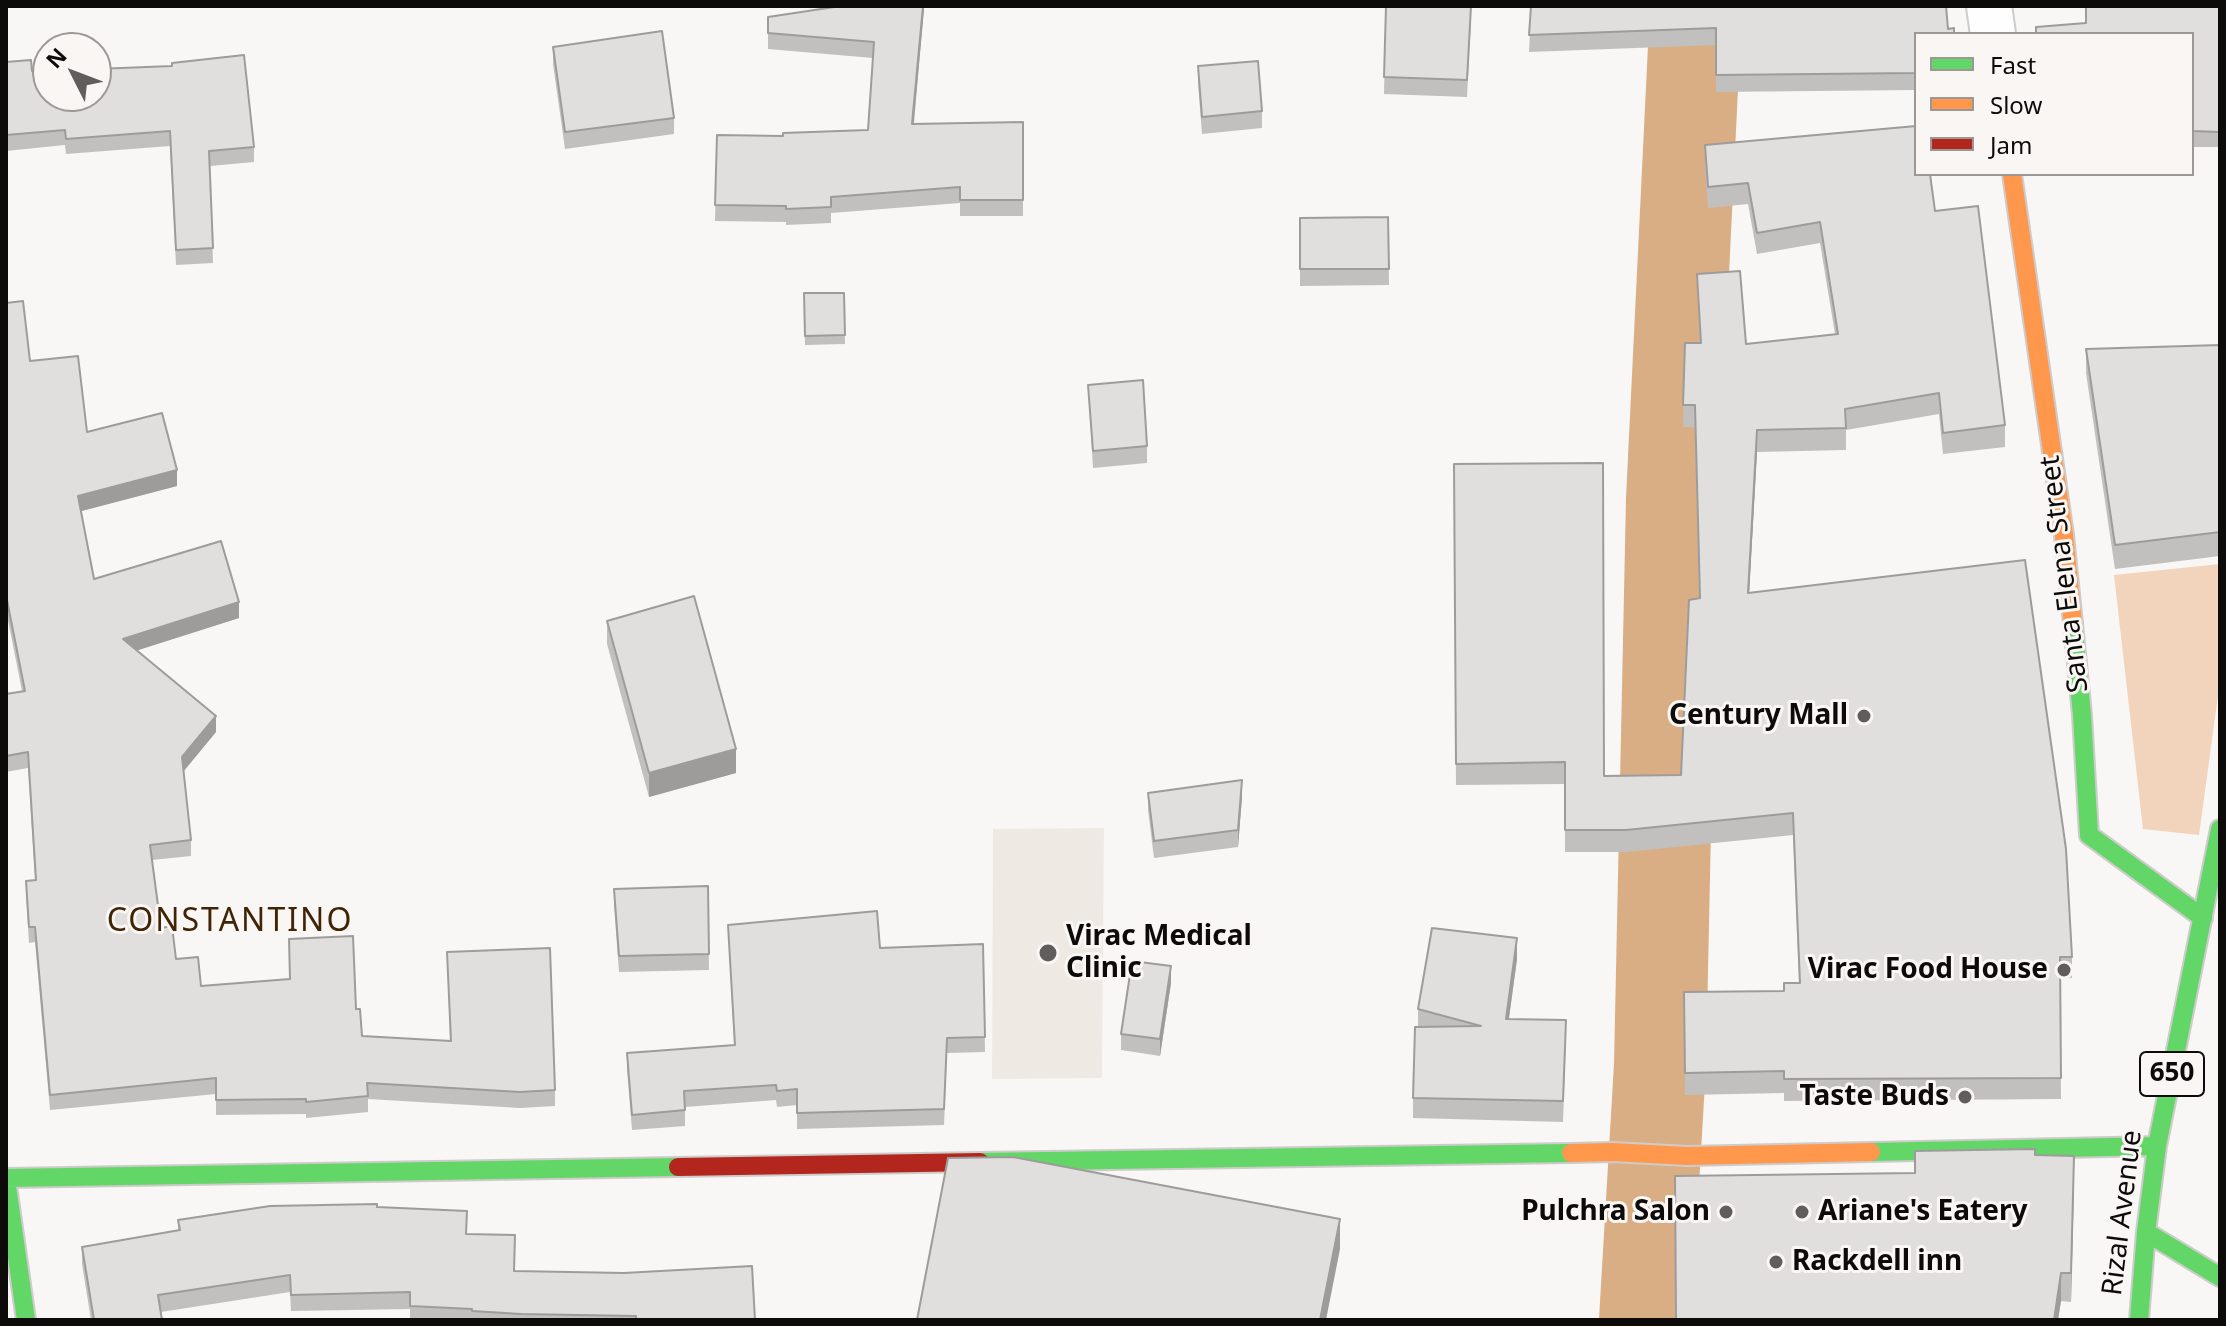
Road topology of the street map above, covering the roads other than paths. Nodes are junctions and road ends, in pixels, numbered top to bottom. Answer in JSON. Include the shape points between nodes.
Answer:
{"nodes":[{"id":1,"x":1989,"y":6,"type":"edge"},
{"id":2,"x":1993,"y":32,"type":"edge"},
{"id":3,"x":2012,"y":176,"type":"edge"},
{"id":4,"x":2220,"y":829,"type":"edge"},
{"id":5,"x":2203,"y":918,"type":"junction"},
{"id":6,"x":2220,"y":931,"type":"edge"},
{"id":7,"x":2157,"y":1146,"type":"junction"},
{"id":8,"x":6,"y":1178,"type":"edge"},
{"id":9,"x":2146,"y":1232,"type":"junction"},
{"id":10,"x":2220,"y":1277,"type":"edge"},
{"id":11,"x":26,"y":1320,"type":"edge"},
{"id":12,"x":2139,"y":1320,"type":"edge"}],
"edges":[{"from":1,"to":2,"type":"street"},
{"from":3,"to":5,"type":"main road","name":"Santa Elena Street","via":[[2064,535],[2089,835]]},
{"from":4,"to":5,"type":"main road","name":"Rizal Avenue","number":"650"},
{"from":5,"to":6,"type":"main road","name":"Santa Elena Street"},
{"from":5,"to":7,"type":"main road","name":"Rizal Avenue","number":"650"},
{"from":7,"to":8,"type":"main road"},
{"from":7,"to":9,"type":"main road","name":"Rizal Avenue","number":"650"},
{"from":8,"to":11,"type":"main road"},
{"from":9,"to":10,"type":"main road"},
{"from":9,"to":12,"type":"main road","name":"Rizal Avenue","number":"650"}]}
